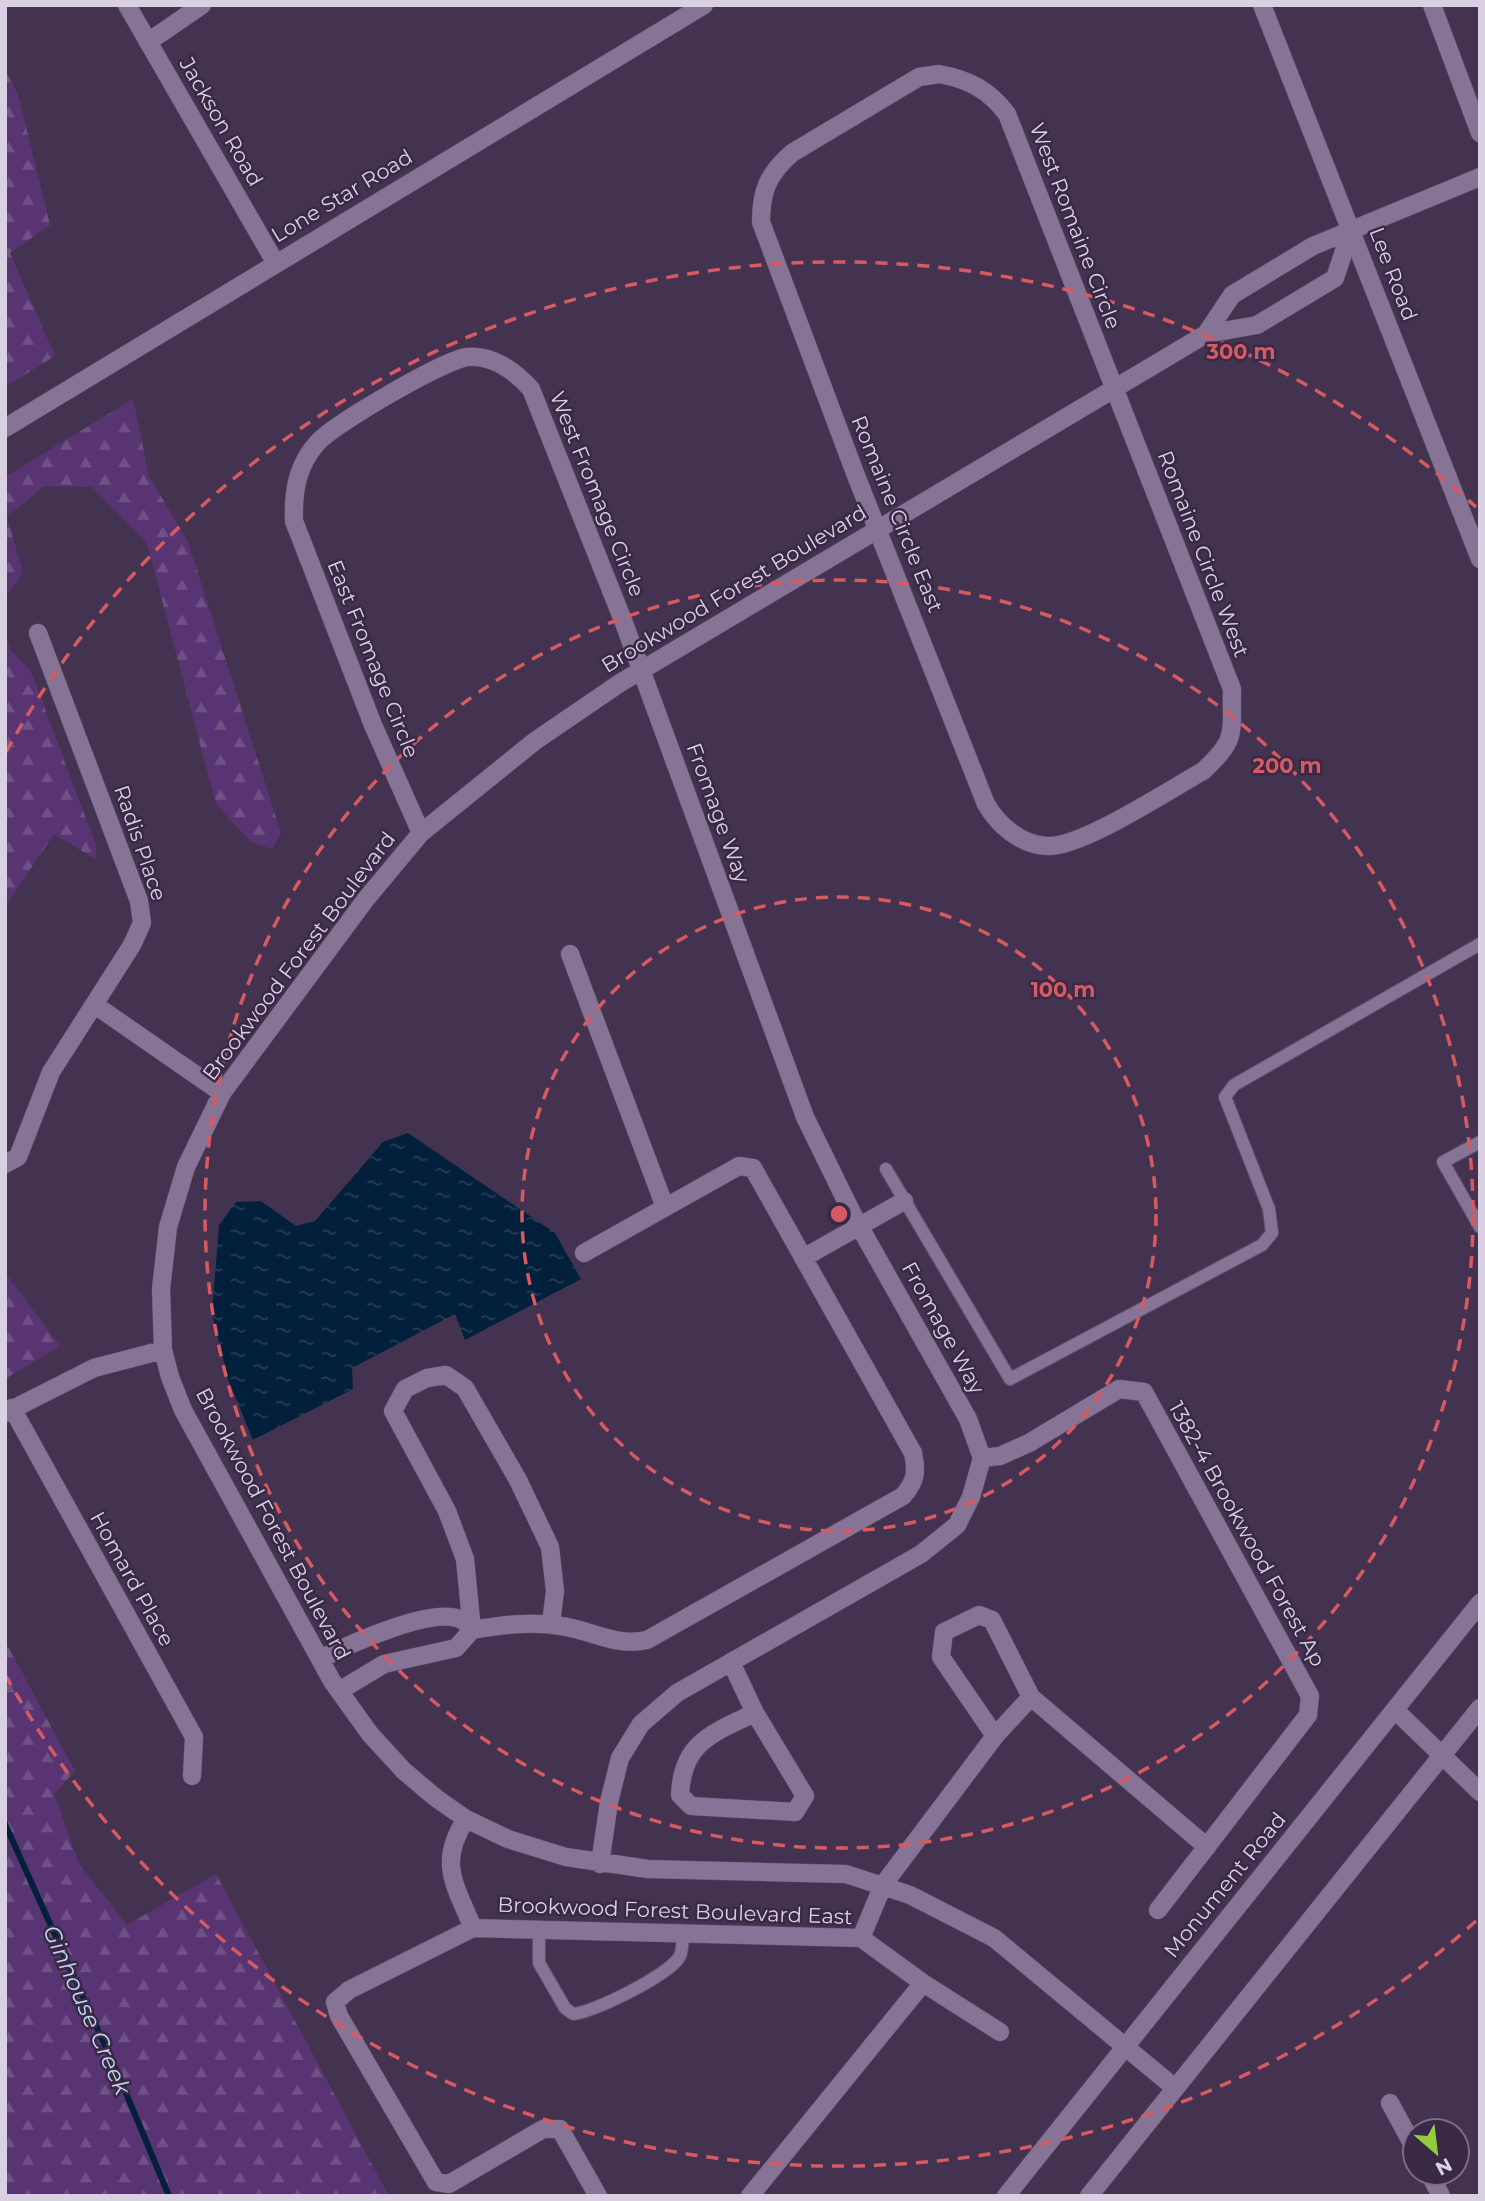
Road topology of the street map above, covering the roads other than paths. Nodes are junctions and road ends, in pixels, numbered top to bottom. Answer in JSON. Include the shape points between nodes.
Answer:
{"nodes":[{"id":1,"x":127,"y":5,"type":"edge"},
{"id":2,"x":202,"y":5,"type":"edge"},
{"id":3,"x":704,"y":5,"type":"edge"},
{"id":4,"x":1262,"y":5,"type":"edge"},
{"id":5,"x":1432,"y":5,"type":"edge"},
{"id":6,"x":148,"y":42,"type":"junction"},
{"id":7,"x":984,"y":90,"type":"joint"},
{"id":8,"x":1480,"y":133,"type":"edge"},
{"id":9,"x":1480,"y":177,"type":"edge"},
{"id":10,"x":1351,"y":230,"type":"junction"},
{"id":11,"x":275,"y":262,"type":"junction"},
{"id":12,"x":1206,"y":334,"type":"junction"},
{"id":13,"x":1112,"y":387,"type":"junction"},
{"id":14,"x":5,"y":428,"type":"edge"},
{"id":15,"x":293,"y":499,"type":"joint"},
{"id":16,"x":878,"y":529,"type":"junction"},
{"id":17,"x":1480,"y":559,"type":"edge"},
{"id":18,"x":38,"y":633,"type":"dead end"},
{"id":19,"x":640,"y":672,"type":"junction"},
{"id":20,"x":996,"y":821,"type":"joint"},
{"id":21,"x":421,"y":833,"type":"junction"},
{"id":22,"x":1480,"y":944,"type":"edge"},
{"id":23,"x":570,"y":954,"type":"dead end"},
{"id":24,"x":95,"y":1005,"type":"junction"},
{"id":25,"x":222,"y":1093,"type":"junction"},
{"id":26,"x":1480,"y":1142,"type":"edge"},
{"id":27,"x":5,"y":1164,"type":"edge"},
{"id":28,"x":886,"y":1170,"type":"dead end"},
{"id":29,"x":904,"y":1201,"type":"junction"},
{"id":30,"x":665,"y":1207,"type":"junction"},
{"id":31,"x":859,"y":1226,"type":"junction"},
{"id":32,"x":1480,"y":1227,"type":"edge"},
{"id":33,"x":584,"y":1253,"type":"dead end"},
{"id":34,"x":803,"y":1258,"type":"junction"},
{"id":35,"x":163,"y":1350,"type":"junction"},
{"id":36,"x":9,"y":1410,"type":"edge"},
{"id":37,"x":982,"y":1458,"type":"junction"},
{"id":38,"x":1480,"y":1603,"type":"edge"},
{"id":39,"x":551,"y":1624,"type":"junction"},
{"id":40,"x":405,"y":1625,"type":"junction"},
{"id":41,"x":472,"y":1630,"type":"junction"},
{"id":42,"x":413,"y":1657,"type":"junction"},
{"id":43,"x":320,"y":1659,"type":"junction"},
{"id":44,"x":731,"y":1662,"type":"junction"},
{"id":45,"x":339,"y":1691,"type":"junction"},
{"id":46,"x":1031,"y":1696,"type":"junction"},
{"id":47,"x":1480,"y":1708,"type":"edge"},
{"id":48,"x":1395,"y":1710,"type":"junction"},
{"id":49,"x":755,"y":1713,"type":"junction"},
{"id":50,"x":996,"y":1736,"type":"junction"},
{"id":51,"x":1442,"y":1755,"type":"junction"},
{"id":52,"x":192,"y":1776,"type":"dead end"},
{"id":53,"x":1480,"y":1792,"type":"edge"},
{"id":54,"x":466,"y":1819,"type":"junction"},
{"id":55,"x":1207,"y":1847,"type":"junction"},
{"id":56,"x":600,"y":1864,"type":"junction"},
{"id":57,"x":883,"y":1885,"type":"junction"},
{"id":58,"x":1158,"y":1910,"type":"dead end"},
{"id":59,"x":473,"y":1928,"type":"junction"},
{"id":60,"x":539,"y":1930,"type":"junction"},
{"id":61,"x":683,"y":1933,"type":"junction"},
{"id":62,"x":861,"y":1938,"type":"junction"},
{"id":63,"x":923,"y":1983,"type":"junction"},
{"id":64,"x":1000,"y":2032,"type":"dead end"},
{"id":65,"x":1125,"y":2048,"type":"junction"},
{"id":66,"x":1175,"y":2088,"type":"junction"},
{"id":67,"x":1390,"y":2103,"type":"dead end"},
{"id":68,"x":1401,"y":2123,"type":"edge"},
{"id":69,"x":597,"y":2196,"type":"edge"},
{"id":70,"x":750,"y":2196,"type":"edge"},
{"id":71,"x":1006,"y":2196,"type":"edge"},
{"id":72,"x":1089,"y":2196,"type":"edge"}],
"edges":[{"from":1,"to":6,"type":"street","name":"Jackson Road"},
{"from":2,"to":6,"type":"street"},
{"from":3,"to":11,"type":"street","name":"Lone Star Road"},
{"from":4,"to":10,"type":"street","name":"Lee Road"},
{"from":5,"to":8,"type":"street"},
{"from":6,"to":11,"type":"street","name":"Jackson Road"},
{"from":7,"to":13,"type":"street","name":"West Romaine Circle","via":[[1007,114]]},
{"from":7,"to":16,"type":"street","name":"Romaine Circle East","via":[[960,78],[919,77],[792,153],[764,185],[761,222]]},
{"from":9,"to":10,"type":"street","name":"Brookwood Forest Boulevard"},
{"from":10,"to":12,"type":"street","name":"Brookwood Forest Boulevard","via":[[1313,246],[1232,295]]},
{"from":10,"to":12,"type":"street","name":"Brookwood Forest Boulevard","via":[[1335,278],[1256,325]]},
{"from":10,"to":17,"type":"street","name":"Lee Road"},
{"from":11,"to":14,"type":"street","name":"Lone Star Road"},
{"from":12,"to":13,"type":"street","name":"Brookwood Forest Boulevard"},
{"from":13,"to":16,"type":"street","name":"Brookwood Forest Boulevard"},
{"from":13,"to":20,"type":"street","name":"Romaine Circle West","via":[[1232,689],[1231,741],[1203,771],[1072,843],[1046,846],[1020,838]]},
{"from":15,"to":19,"type":"street","name":"West Fromage Circle","via":[[296,477],[319,442],[433,371],[466,357],[486,358],[519,376],[531,390]]},
{"from":15,"to":21,"type":"street","name":"East Fromage Circle","via":[[294,521]]},
{"from":16,"to":19,"type":"street","name":"Brookwood Forest Boulevard"},
{"from":16,"to":20,"type":"street","name":"Romaine Circle East"},
{"from":18,"to":24,"type":"street","name":"Radis Place","via":[[139,901],[142,923]]},
{"from":19,"to":21,"type":"street","name":"Brookwood Forest Boulevard","via":[[535,741]]},
{"from":19,"to":31,"type":"street","name":"Fromage Way","via":[[805,1117]]},
{"from":21,"to":25,"type":"street","name":"Brookwood Forest Boulevard"},
{"from":22,"to":29,"type":"lane","via":[[1234,1085],[1225,1097],[1269,1209],[1272,1233],[1262,1245],[1010,1379]]},
{"from":23,"to":30,"type":"street"},
{"from":24,"to":25,"type":"street"},
{"from":24,"to":27,"type":"street","name":"Radis Place","via":[[51,1072],[18,1157]]},
{"from":25,"to":35,"type":"street","name":"Brookwood Forest Boulevard","via":[[186,1167],[168,1227],[161,1289]]},
{"from":26,"to":32,"type":"lane","via":[[1443,1162]]},
{"from":28,"to":29,"type":"lane"},
{"from":29,"to":31,"type":"street"},
{"from":30,"to":33,"type":"street"},
{"from":30,"to":34,"type":"street","via":[[739,1166],[753,1168]]},
{"from":31,"to":34,"type":"street"},
{"from":31,"to":37,"type":"street","name":"Fromage Way","via":[[968,1419]]},
{"from":34,"to":39,"type":"street","via":[[913,1453],[914,1482],[903,1496],[647,1640],[629,1644]]},
{"from":35,"to":36,"type":"street","via":[[94,1368]]},
{"from":35,"to":43,"type":"street","name":"Brookwood Forest Boulevard","via":[[183,1410]]},
{"from":36,"to":52,"type":"street","name":"Homard Place","via":[[194,1737]]},
{"from":37,"to":44,"type":"street","via":[[957,1525],[921,1554]]},
{"from":37,"to":55,"type":"street","name":"1382-4 Brookwood Forest Ap","via":[[1000,1457],[1029,1443],[1119,1389],[1144,1392],[1310,1696],[1308,1715]]},
{"from":38,"to":48,"type":"street","name":"Monument Road"},
{"from":39,"to":41,"type":"street","via":[[528,1622]]},
{"from":39,"to":41,"type":"street","via":[[555,1591],[550,1547],[517,1480],[465,1388],[446,1376],[427,1378],[405,1389],[393,1411],[447,1511],[465,1559]]},
{"from":40,"to":41,"type":"street","via":[[449,1617],[461,1619]]},
{"from":40,"to":42,"type":"street"},
{"from":40,"to":43,"type":"street"},
{"from":41,"to":42,"type":"street","via":[[456,1648]]},
{"from":42,"to":45,"type":"street","via":[[384,1664]]},
{"from":43,"to":45,"type":"street","name":"Brookwood Forest Boulevard"},
{"from":44,"to":49,"type":"street"},
{"from":44,"to":56,"type":"street","via":[[677,1693],[641,1724],[620,1759]]},
{"from":45,"to":54,"type":"street","name":"Brookwood Forest Boulevard","via":[[404,1771]]},
{"from":46,"to":50,"type":"street"},
{"from":46,"to":50,"type":"street","via":[[992,1620],[979,1615],[944,1632],[941,1657]]},
{"from":46,"to":55,"type":"street"},
{"from":47,"to":51,"type":"street"},
{"from":48,"to":51,"type":"street"},
{"from":48,"to":65,"type":"street","name":"Monument Road"},
{"from":49,"to":49,"type":"street","via":[[805,1796],[795,1812],[691,1806],[680,1795],[681,1772],[694,1747]]},
{"from":50,"to":57,"type":"street"},
{"from":51,"to":53,"type":"street"},
{"from":51,"to":66,"type":"street"},
{"from":54,"to":56,"type":"street","name":"Brookwood Forest Boulevard","via":[[508,1839]]},
{"from":54,"to":59,"type":"street","name":"Brookwood Forest Boulevard East","via":[[452,1840],[448,1862]]},
{"from":55,"to":58,"type":"street","name":"1382-4 Brookwood Forest Ap"},
{"from":56,"to":57,"type":"street","name":"Brookwood Forest Boulevard","via":[[846,1874]]},
{"from":57,"to":62,"type":"street"},
{"from":57,"to":65,"type":"street","name":"Brookwood Forest Boulevard","via":[[994,1938]]},
{"from":59,"to":60,"type":"street","name":"Brookwood Forest Boulevard East"},
{"from":59,"to":69,"type":"street","name":"Brookwood Forest Boulevard East","via":[[349,1990],[335,2002],[339,2016],[436,2182],[449,2184],[543,2129],[560,2129]]},
{"from":60,"to":61,"type":"street","name":"Brookwood Forest Boulevard East"},
{"from":60,"to":61,"type":"lane","via":[[539,1962],[573,2014],[593,2011],[666,1969],[680,1956]]},
{"from":61,"to":62,"type":"street","name":"Brookwood Forest Boulevard East"},
{"from":62,"to":63,"type":"street","name":"Brookwood Forest Boulevard East"},
{"from":63,"to":64,"type":"street","name":"Brookwood Forest Boulevard East"},
{"from":63,"to":70,"type":"street"},
{"from":65,"to":66,"type":"street","name":"Brookwood Forest Boulevard"},
{"from":65,"to":71,"type":"street","name":"Monument Road"},
{"from":66,"to":72,"type":"street"},
{"from":67,"to":68,"type":"street"}]}
